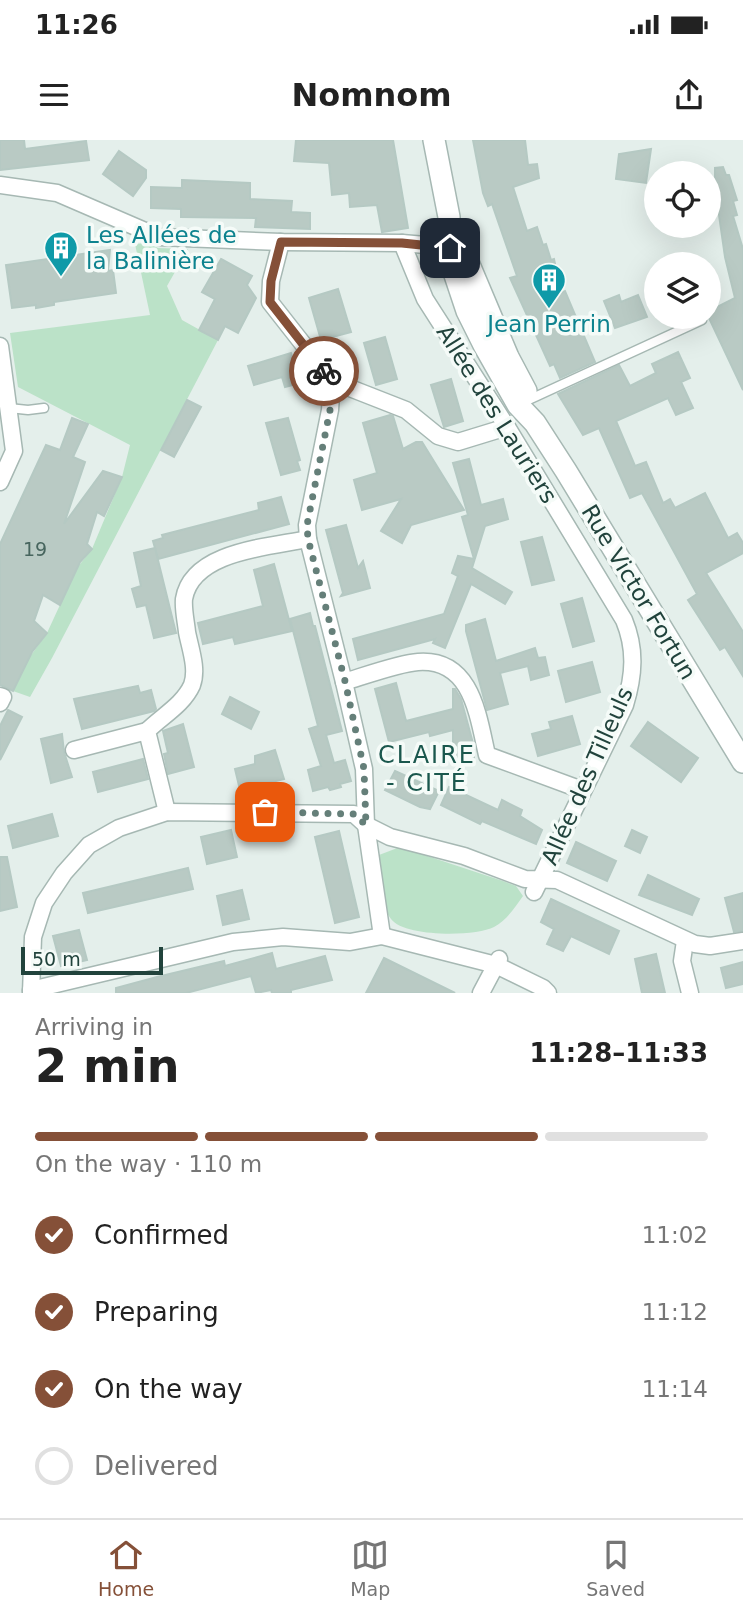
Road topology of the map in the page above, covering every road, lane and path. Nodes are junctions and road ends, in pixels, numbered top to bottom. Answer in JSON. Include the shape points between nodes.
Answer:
{"nodes":[{"id":1,"x":434,"y":140,"type":"edge"},
{"id":2,"x":0,"y":185,"type":"edge"},
{"id":3,"x":281,"y":242,"type":"junction"},
{"id":4,"x":402,"y":243,"type":"junction"},
{"id":5,"x":456,"y":248,"type":"junction"},
{"id":6,"x":682,"y":329,"type":"edge"},
{"id":7,"x":0,"y":346,"type":"edge"},
{"id":8,"x":332,"y":381,"type":"junction"},
{"id":9,"x":524,"y":402,"type":"junction"},
{"id":10,"x":4,"y":408,"type":"edge"},
{"id":11,"x":44,"y":408,"type":"dead end"},
{"id":12,"x":508,"y":427,"type":"junction"},
{"id":13,"x":0,"y":482,"type":"edge"},
{"id":14,"x":308,"y":539,"type":"junction"},
{"id":15,"x":634,"y":657,"type":"joint"},
{"id":16,"x":345,"y":681,"type":"junction"},
{"id":17,"x":0,"y":696,"type":"edge"},
{"id":18,"x":0,"y":703,"type":"edge"},
{"id":19,"x":147,"y":732,"type":"junction"},
{"id":20,"x":74,"y":750,"type":"dead end"},
{"id":21,"x":743,"y":762,"type":"edge"},
{"id":22,"x":582,"y":790,"type":"junction"},
{"id":23,"x":167,"y":812,"type":"junction"},
{"id":24,"x":366,"y":825,"type":"junction"},
{"id":25,"x":537,"y":886,"type":"junction"},
{"id":26,"x":382,"y":936,"type":"junction"},
{"id":27,"x":685,"y":941,"type":"junction"},
{"id":28,"x":743,"y":941,"type":"edge"},
{"id":29,"x":497,"y":962,"type":"junction"},
{"id":30,"x":31,"y":991,"type":"edge"},
{"id":31,"x":481,"y":993,"type":"edge"},
{"id":32,"x":548,"y":993,"type":"edge"},
{"id":33,"x":690,"y":993,"type":"edge"}],
"edges":[{"from":1,"to":5,"type":"street","name":"Rue Victor Fortun"},
{"from":2,"to":3,"type":"street","via":[[57,193],[159,237]]},
{"from":3,"to":4,"type":"street"},
{"from":3,"to":8,"type":"street","via":[[270,302]]},
{"from":4,"to":5,"type":"street"},
{"from":4,"to":12,"type":"street","name":"Allée des Lauriers","via":[[425,299]]},
{"from":5,"to":9,"type":"street","name":"Rue Victor Fortun","via":[[508,357]]},
{"from":6,"to":9,"type":"lane"},
{"from":7,"to":10,"type":"street"},
{"from":8,"to":12,"type":"street","via":[[406,410],[438,436],[458,442]]},
{"from":8,"to":14,"type":"street"},
{"from":9,"to":21,"type":"street","name":"Rue Victor Fortun"},
{"from":10,"to":11,"type":"lane"},
{"from":10,"to":13,"type":"street","via":[[13,451]]},
{"from":12,"to":15,"type":"street","name":"Allée des Lauriers","via":[[624,620]]},
{"from":14,"to":16,"type":"street"},
{"from":14,"to":19,"type":"street","via":[[235,554],[201,568],[184,599],[195,673],[192,684]]},
{"from":15,"to":22,"type":"street","name":"Allée des Tilleuls","via":[[625,705]]},
{"from":16,"to":22,"type":"street","via":[[418,662],[442,665],[457,674],[469,690],[487,755]]},
{"from":16,"to":24,"type":"street","via":[[364,769]]},
{"from":17,"to":18,"type":"street"},
{"from":19,"to":20,"type":"street"},
{"from":19,"to":23,"type":"street"},
{"from":22,"to":25,"type":"street","name":"Allée des Tilleuls"},
{"from":23,"to":24,"type":"street","via":[[354,814]]},
{"from":23,"to":30,"type":"street","via":[[119,828],[89,845],[64,873],[44,903],[33,937]]},
{"from":24,"to":25,"type":"street","via":[[390,837],[464,856]]},
{"from":24,"to":26,"type":"street"},
{"from":25,"to":27,"type":"street","via":[[557,880]]},
{"from":26,"to":29,"type":"street"},
{"from":26,"to":30,"type":"street","via":[[351,942],[283,937],[233,942]]},
{"from":27,"to":28,"type":"street","via":[[710,946]]},
{"from":27,"to":33,"type":"street","via":[[682,961]]},
{"from":29,"to":31,"type":"street"},
{"from":29,"to":32,"type":"street"}]}
